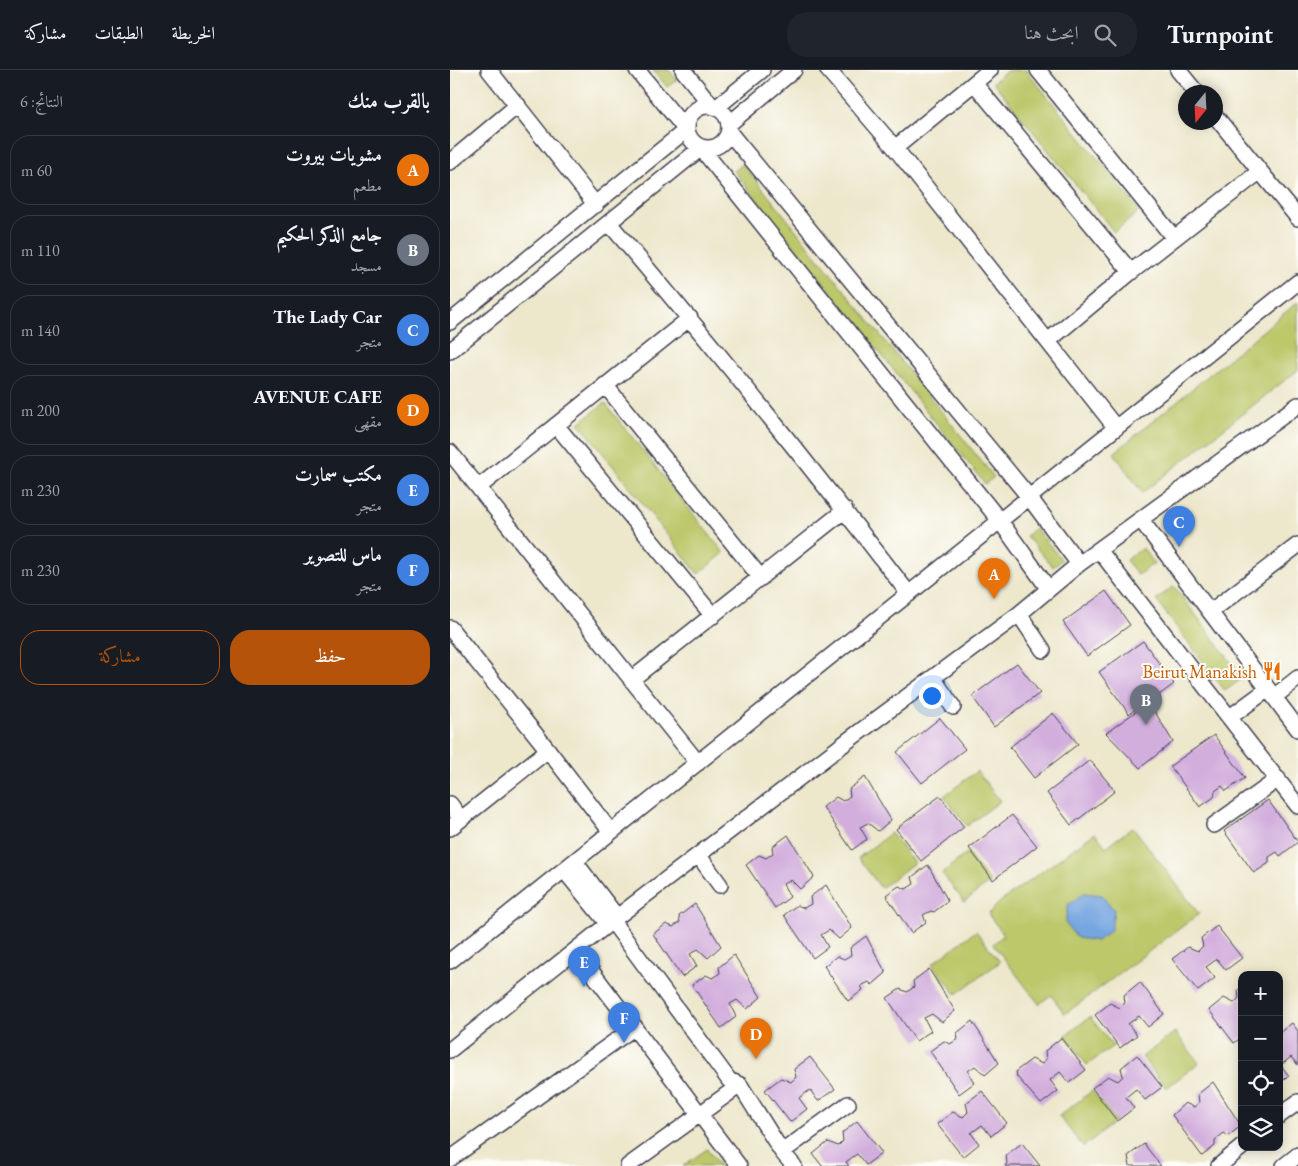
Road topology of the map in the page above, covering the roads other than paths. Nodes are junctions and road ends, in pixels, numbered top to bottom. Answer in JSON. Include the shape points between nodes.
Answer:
{"nodes":[{"id":1,"x":489,"y":70,"type":"edge"},
{"id":2,"x":637,"y":70,"type":"edge"},
{"id":3,"x":683,"y":70,"type":"edge"},
{"id":4,"x":762,"y":70,"type":"edge"},
{"id":5,"x":794,"y":70,"type":"edge"},
{"id":6,"x":828,"y":70,"type":"edge"},
{"id":7,"x":990,"y":70,"type":"edge"},
{"id":8,"x":1038,"y":70,"type":"edge"},
{"id":9,"x":1178,"y":70,"type":"edge"},
{"id":10,"x":974,"y":83,"type":"junction"},
{"id":11,"x":1190,"y":85,"type":"edge"},
{"id":12,"x":518,"y":106,"type":"junction"},
{"id":13,"x":714,"y":107,"type":"junction"},
{"id":14,"x":1223,"y":126,"type":"edge"},
{"id":15,"x":729,"y":128,"type":"junction"},
{"id":16,"x":686,"y":130,"type":"junction"},
{"id":17,"x":701,"y":148,"type":"junction"},
{"id":18,"x":895,"y":148,"type":"junction"},
{"id":19,"x":450,"y":162,"type":"edge"},
{"id":20,"x":1259,"y":172,"type":"junction"},
{"id":21,"x":596,"y":205,"type":"junction"},
{"id":22,"x":1298,"y":218,"type":"edge"},
{"id":23,"x":609,"y":223,"type":"junction"},
{"id":24,"x":1174,"y":238,"type":"junction"},
{"id":25,"x":1130,"y":272,"type":"junction"},
{"id":26,"x":1298,"y":282,"type":"edge"},
{"id":27,"x":690,"y":318,"type":"junction"},
{"id":28,"x":450,"y":322,"type":"edge"},
{"id":29,"x":1048,"y":341,"type":"junction"},
{"id":30,"x":450,"y":351,"type":"edge"},
{"id":31,"x":605,"y":385,"type":"junction"},
{"id":32,"x":1298,"y":405,"type":"edge"},
{"id":33,"x":556,"y":425,"type":"junction"},
{"id":34,"x":1116,"y":428,"type":"junction"},
{"id":35,"x":450,"y":452,"type":"edge"},
{"id":36,"x":479,"y":487,"type":"junction"},
{"id":37,"x":1030,"y":498,"type":"junction"},
{"id":38,"x":845,"y":510,"type":"junction"},
{"id":39,"x":1140,"y":520,"type":"junction"},
{"id":40,"x":1000,"y":521,"type":"junction"},
{"id":41,"x":1298,"y":545,"type":"edge"},
{"id":42,"x":1100,"y":550,"type":"junction"},
{"id":43,"x":1079,"y":564,"type":"junction"},
{"id":44,"x":761,"y":578,"type":"junction"},
{"id":45,"x":1048,"y":588,"type":"junction"},
{"id":46,"x":909,"y":594,"type":"junction"},
{"id":47,"x":1210,"y":612,"type":"junction"},
{"id":48,"x":1020,"y":614,"type":"junction"},
{"id":49,"x":713,"y":616,"type":"junction"},
{"id":50,"x":450,"y":628,"type":"edge"},
{"id":51,"x":1043,"y":650,"type":"dead end"},
{"id":52,"x":933,"y":678,"type":"junction"},
{"id":53,"x":1298,"y":678,"type":"edge"},
{"id":54,"x":631,"y":680,"type":"junction"},
{"id":55,"x":1271,"y":693,"type":"junction"},
{"id":56,"x":953,"y":707,"type":"dead end"},
{"id":57,"x":1230,"y":717,"type":"junction"},
{"id":58,"x":1298,"y":729,"type":"edge"},
{"id":59,"x":548,"y":750,"type":"junction"},
{"id":60,"x":698,"y":763,"type":"junction"},
{"id":61,"x":1278,"y":779,"type":"junction"},
{"id":62,"x":450,"y":804,"type":"edge"},
{"id":63,"x":1298,"y":806,"type":"edge"},
{"id":64,"x":456,"y":823,"type":"edge"},
{"id":65,"x":1214,"y":825,"type":"dead end"},
{"id":66,"x":611,"y":832,"type":"junction"},
{"id":67,"x":699,"y":856,"type":"junction"},
{"id":68,"x":569,"y":866,"type":"junction"},
{"id":69,"x":720,"y":885,"type":"dead end"},
{"id":70,"x":613,"y":920,"type":"junction"},
{"id":71,"x":576,"y":951,"type":"junction"},
{"id":72,"x":450,"y":961,"type":"edge"},
{"id":73,"x":635,"y":1027,"type":"junction"},
{"id":74,"x":450,"y":1050,"type":"edge"},
{"id":75,"x":740,"y":1085,"type":"junction"},
{"id":76,"x":1298,"y":1102,"type":"edge"},
{"id":77,"x":848,"y":1104,"type":"dead end"},
{"id":78,"x":1283,"y":1113,"type":"edge"},
{"id":79,"x":699,"y":1114,"type":"junction"},
{"id":80,"x":1238,"y":1150,"type":"edge"},
{"id":81,"x":782,"y":1152,"type":"junction"},
{"id":82,"x":1298,"y":1155,"type":"edge"},
{"id":83,"x":450,"y":1160,"type":"edge"},
{"id":84,"x":628,"y":1166,"type":"edge"},
{"id":85,"x":739,"y":1166,"type":"edge"},
{"id":86,"x":794,"y":1166,"type":"edge"},
{"id":87,"x":1219,"y":1166,"type":"edge"},
{"id":88,"x":1284,"y":1166,"type":"edge"}],
"edges":[{"from":1,"to":12,"type":"street"},
{"from":2,"to":16,"type":"street"},
{"from":3,"to":13,"type":"street"},
{"from":4,"to":13,"type":"street"},
{"from":5,"to":15,"type":"street"},
{"from":6,"to":18,"type":"street"},
{"from":7,"to":10,"type":"street"},
{"from":8,"to":24,"type":"street"},
{"from":9,"to":11,"type":"street"},
{"from":10,"to":18,"type":"street"},
{"from":10,"to":25,"type":"street"},
{"from":12,"to":19,"type":"street"},
{"from":12,"to":21,"type":"street"},
{"from":13,"to":15,"type":"street","via":[[727,117]]},
{"from":13,"to":16,"type":"street","via":[[705,106],[693,111]]},
{"from":14,"to":20,"type":"street"},
{"from":15,"to":17,"type":"street","via":[[727,138],[717,146]]},
{"from":15,"to":37,"type":"street"},
{"from":16,"to":17,"type":"street","via":[[692,142]]},
{"from":16,"to":21,"type":"street"},
{"from":17,"to":23,"type":"street"},
{"from":17,"to":40,"type":"street"},
{"from":18,"to":29,"type":"street"},
{"from":20,"to":22,"type":"street"},
{"from":20,"to":24,"type":"street"},
{"from":21,"to":28,"type":"street"},
{"from":23,"to":27,"type":"street"},
{"from":23,"to":30,"type":"street"},
{"from":24,"to":25,"type":"street"},
{"from":25,"to":29,"type":"street"},
{"from":26,"to":34,"type":"street"},
{"from":27,"to":31,"type":"street"},
{"from":27,"to":38,"type":"street"},
{"from":29,"to":34,"type":"street"},
{"from":31,"to":33,"type":"street"},
{"from":31,"to":44,"type":"street"},
{"from":32,"to":39,"type":"street"},
{"from":33,"to":36,"type":"street"},
{"from":33,"to":49,"type":"street"},
{"from":34,"to":37,"type":"street"},
{"from":35,"to":36,"type":"street"},
{"from":36,"to":54,"type":"street"},
{"from":37,"to":40,"type":"street"},
{"from":37,"to":43,"type":"street"},
{"from":38,"to":44,"type":"street"},
{"from":38,"to":46,"type":"street"},
{"from":39,"to":42,"type":"street"},
{"from":39,"to":47,"type":"street"},
{"from":40,"to":45,"type":"street"},
{"from":40,"to":46,"type":"street"},
{"from":41,"to":47,"type":"street"},
{"from":42,"to":43,"type":"street"},
{"from":42,"to":57,"type":"street"},
{"from":43,"to":45,"type":"street"},
{"from":44,"to":49,"type":"street"},
{"from":45,"to":48,"type":"street"},
{"from":46,"to":60,"type":"street"},
{"from":47,"to":55,"type":"street"},
{"from":48,"to":51,"type":"street"},
{"from":48,"to":52,"type":"street"},
{"from":49,"to":54,"type":"street"},
{"from":50,"to":59,"type":"street"},
{"from":52,"to":56,"type":"street"},
{"from":52,"to":67,"type":"street"},
{"from":53,"to":55,"type":"street"},
{"from":54,"to":60,"type":"street"},
{"from":55,"to":57,"type":"street"},
{"from":55,"to":58,"type":"street"},
{"from":57,"to":61,"type":"street"},
{"from":59,"to":64,"type":"street"},
{"from":59,"to":66,"type":"street"},
{"from":60,"to":66,"type":"street"},
{"from":61,"to":63,"type":"street"},
{"from":61,"to":65,"type":"street"},
{"from":62,"to":64,"type":"street"},
{"from":66,"to":68,"type":"street"},
{"from":67,"to":69,"type":"street"},
{"from":67,"to":70,"type":"street"},
{"from":68,"to":70,"type":"street"},
{"from":68,"to":72,"type":"street"},
{"from":70,"to":71,"type":"street"},
{"from":70,"to":75,"type":"street","via":[[729,1080]]},
{"from":71,"to":73,"type":"street"},
{"from":71,"to":74,"type":"street"},
{"from":73,"to":79,"type":"street"},
{"from":73,"to":83,"type":"street"},
{"from":75,"to":79,"type":"street"},
{"from":75,"to":81,"type":"street"},
{"from":76,"to":78,"type":"street"},
{"from":77,"to":81,"type":"street"},
{"from":79,"to":84,"type":"street"},
{"from":79,"to":85,"type":"street"},
{"from":80,"to":87,"type":"street"},
{"from":81,"to":86,"type":"street"},
{"from":82,"to":88,"type":"street"}]}
